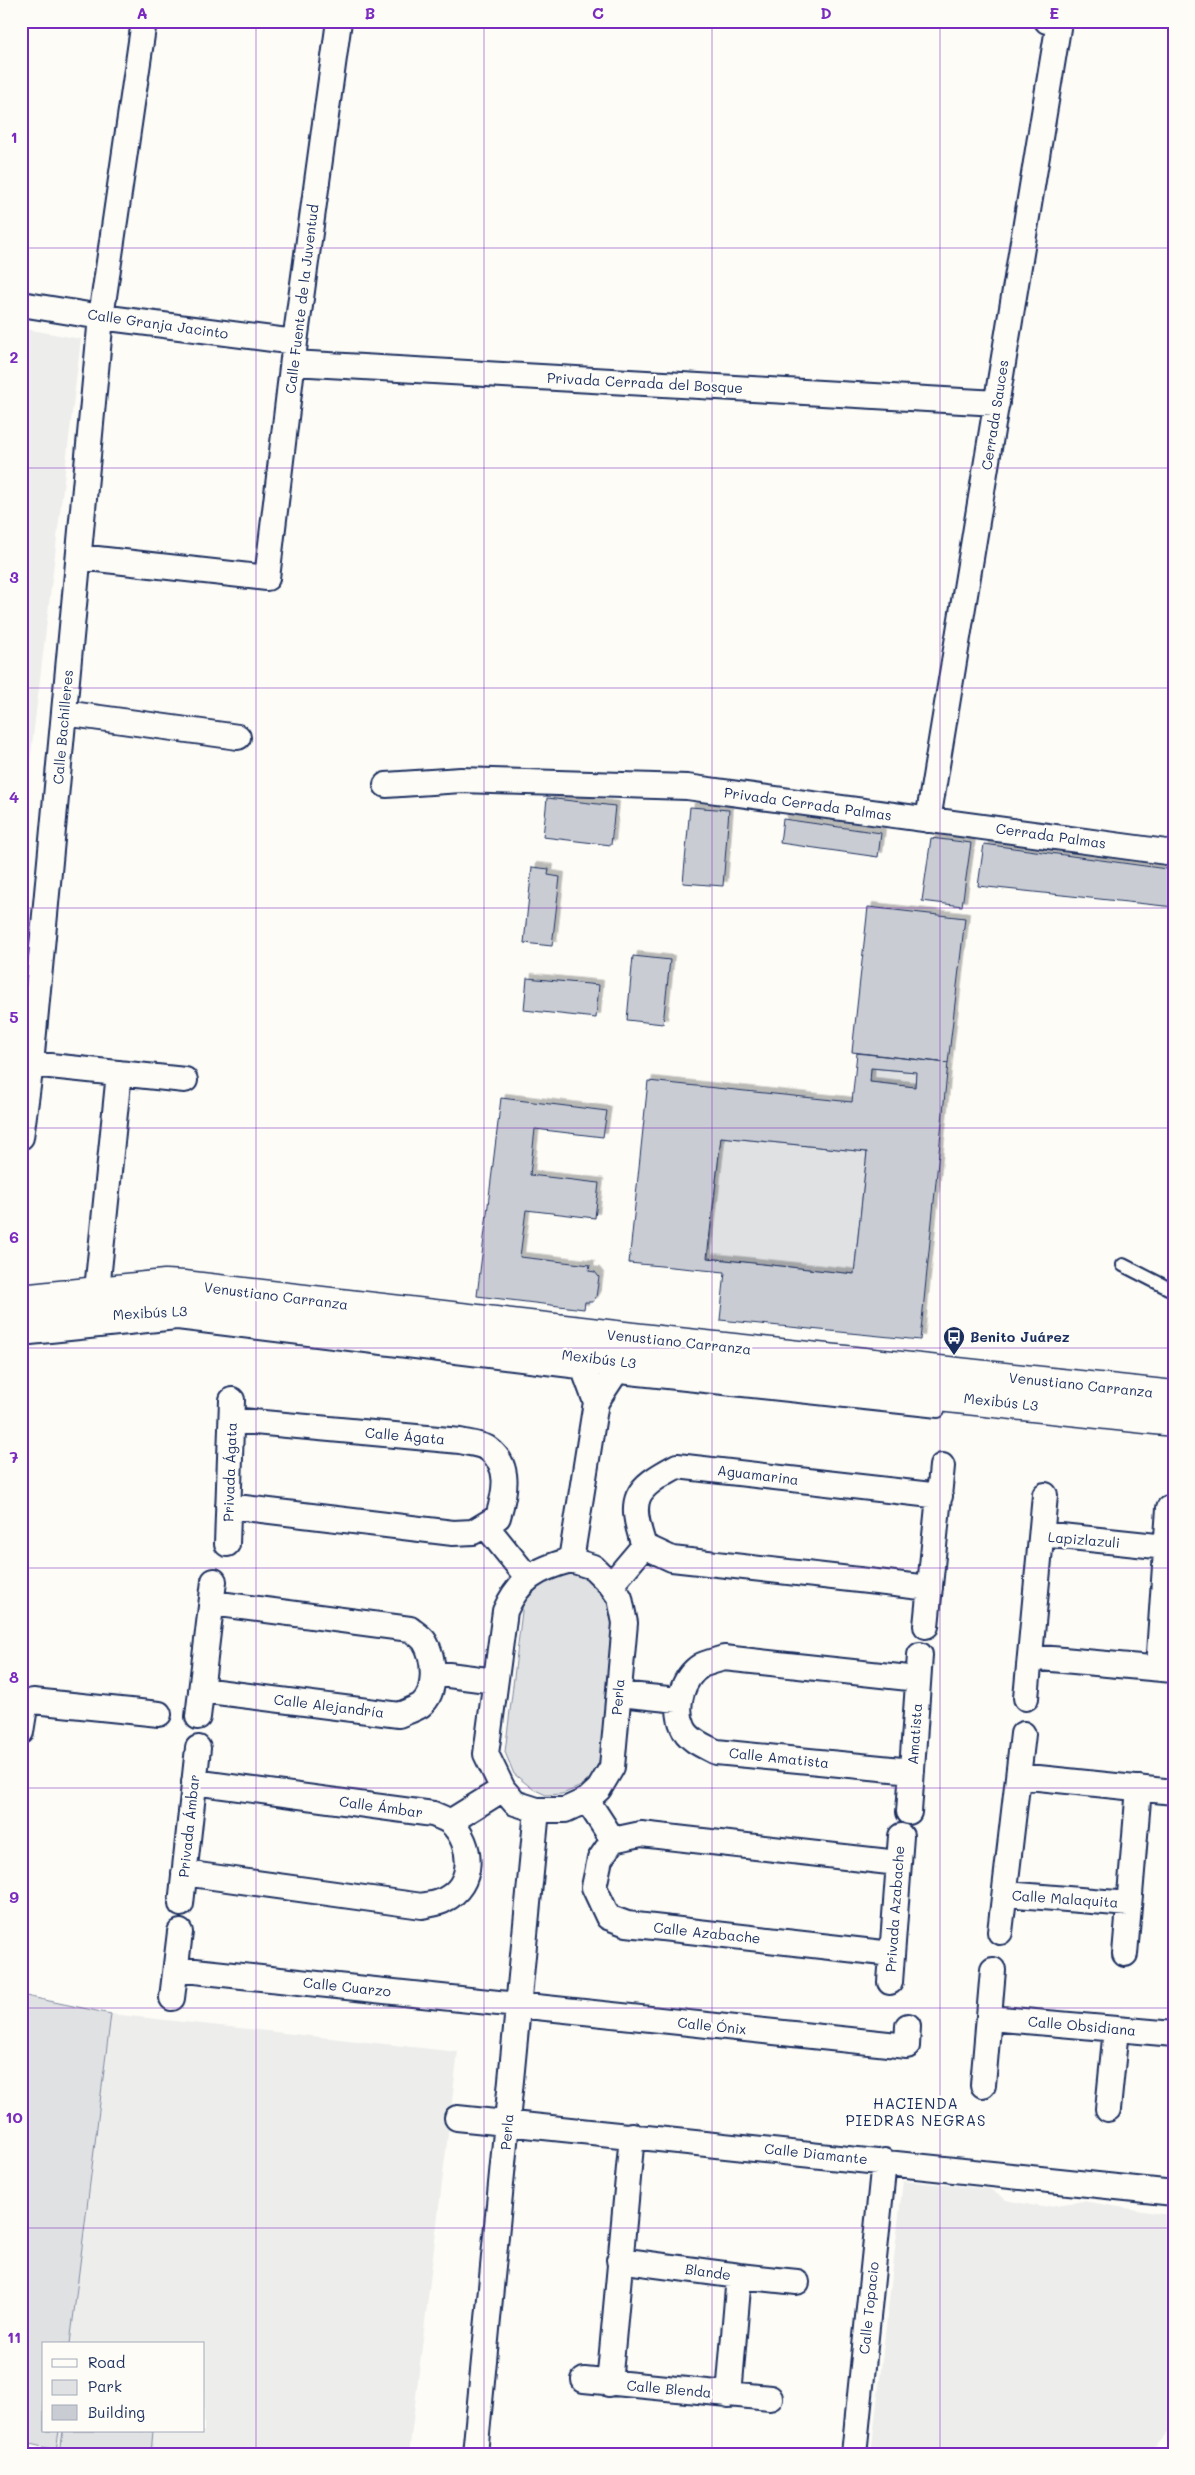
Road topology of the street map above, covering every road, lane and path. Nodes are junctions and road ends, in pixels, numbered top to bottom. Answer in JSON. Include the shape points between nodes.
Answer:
{"nodes":[{"id":1,"x":144,"y":21,"type":"edge"},
{"id":2,"x":339,"y":21,"type":"edge"},
{"id":3,"x":1047,"y":21,"type":"edge"},
{"id":4,"x":21,"y":304,"type":"edge"},
{"id":5,"x":101,"y":317,"type":"junction"},
{"id":6,"x":294,"y":352,"type":"junction"},
{"id":7,"x":997,"y":403,"type":"junction"},
{"id":8,"x":79,"y":557,"type":"junction"},
{"id":9,"x":64,"y":713,"type":"junction"},
{"id":10,"x":238,"y":737,"type":"dead end"},
{"id":11,"x":386,"y":785,"type":"dead end"},
{"id":12,"x":928,"y":820,"type":"junction"},
{"id":13,"x":1174,"y":853,"type":"edge"},
{"id":14,"x":31,"y":1064,"type":"junction"},
{"id":15,"x":119,"y":1073,"type":"junction"},
{"id":16,"x":185,"y":1080,"type":"dead end"},
{"id":17,"x":21,"y":1137,"type":"edge"},
{"id":18,"x":1123,"y":1265,"type":"dead end"},
{"id":19,"x":97,"y":1287,"type":"junction"},
{"id":20,"x":1174,"y":1291,"type":"edge"},
{"id":21,"x":21,"y":1292,"type":"edge"},
{"id":22,"x":199,"y":1295,"type":"junction"},
{"id":23,"x":21,"y":1299,"type":"edge"},
{"id":24,"x":21,"y":1322,"type":"edge"},
{"id":25,"x":570,"y":1330,"type":"junction"},
{"id":26,"x":632,"y":1337,"type":"junction"},
{"id":27,"x":21,"y":1339,"type":"edge"},
{"id":28,"x":582,"y":1366,"type":"junction"},
{"id":29,"x":617,"y":1370,"type":"junction"},
{"id":30,"x":1174,"y":1386,"type":"edge"},
{"id":31,"x":1174,"y":1395,"type":"edge"},
{"id":32,"x":596,"y":1402,"type":"junction"},
{"id":33,"x":232,"y":1410,"type":"joint"},
{"id":34,"x":947,"y":1412,"type":"dead end"},
{"id":35,"x":1174,"y":1422,"type":"edge"},
{"id":36,"x":942,"y":1466,"type":"dead end"},
{"id":37,"x":1045,"y":1495,"type":"dead end"},
{"id":38,"x":940,"y":1496,"type":"junction"},
{"id":39,"x":228,"y":1506,"type":"junction"},
{"id":40,"x":1169,"y":1508,"type":"dead end"},
{"id":41,"x":486,"y":1526,"type":"junction"},
{"id":42,"x":1042,"y":1534,"type":"junction"},
{"id":43,"x":227,"y":1544,"type":"dead end"},
{"id":44,"x":644,"y":1546,"type":"junction"},
{"id":45,"x":1166,"y":1547,"type":"junction"},
{"id":46,"x":571,"y":1560,"type":"junction"},
{"id":47,"x":528,"y":1578,"type":"junction"},
{"id":48,"x":611,"y":1585,"type":"junction"},
{"id":49,"x":930,"y":1588,"type":"junction"},
{"id":50,"x":926,"y":1626,"type":"dead end"},
{"id":51,"x":920,"y":1656,"type":"dead end"},
{"id":52,"x":1030,"y":1657,"type":"junction"},
{"id":53,"x":1166,"y":1669,"type":"edge"},
{"id":54,"x":433,"y":1673,"type":"junction"},
{"id":55,"x":918,"y":1679,"type":"junction"},
{"id":56,"x":495,"y":1681,"type":"junction"},
{"id":57,"x":201,"y":1690,"type":"junction"},
{"id":58,"x":618,"y":1694,"type":"junction"},
{"id":59,"x":1026,"y":1698,"type":"dead end"},
{"id":60,"x":678,"y":1700,"type":"junction"},
{"id":61,"x":160,"y":1714,"type":"dead end"},
{"id":62,"x":198,"y":1717,"type":"dead end"},
{"id":63,"x":21,"y":1732,"type":"edge"},
{"id":64,"x":1024,"y":1734,"type":"dead end"},
{"id":65,"x":198,"y":1748,"type":"dead end"},
{"id":66,"x":912,"y":1771,"type":"junction"},
{"id":67,"x":1019,"y":1776,"type":"junction"},
{"id":68,"x":194,"y":1782,"type":"junction"},
{"id":69,"x":1139,"y":1788,"type":"junction"},
{"id":70,"x":503,"y":1790,"type":"junction"},
{"id":71,"x":1174,"y":1792,"type":"edge"},
{"id":72,"x":587,"y":1800,"type":"junction"},
{"id":73,"x":537,"y":1810,"type":"junction"},
{"id":74,"x":909,"y":1812,"type":"dead end"},
{"id":75,"x":450,"y":1822,"type":"junction"},
{"id":76,"x":901,"y":1836,"type":"dead end"},
{"id":77,"x":613,"y":1840,"type":"junction"},
{"id":78,"x":898,"y":1863,"type":"junction"},
{"id":79,"x":184,"y":1873,"type":"junction"},
{"id":80,"x":1005,"y":1894,"type":"junction"},
{"id":81,"x":181,"y":1904,"type":"dead end"},
{"id":82,"x":1129,"y":1904,"type":"junction"},
{"id":83,"x":180,"y":1932,"type":"dead end"},
{"id":84,"x":1000,"y":1932,"type":"dead end"},
{"id":85,"x":892,"y":1954,"type":"junction"},
{"id":86,"x":1125,"y":1954,"type":"dead end"},
{"id":87,"x":176,"y":1969,"type":"junction"},
{"id":88,"x":993,"y":1970,"type":"dead end"},
{"id":89,"x":890,"y":1982,"type":"dead end"},
{"id":90,"x":172,"y":1998,"type":"dead end"},
{"id":91,"x":518,"y":2006,"type":"junction"},
{"id":92,"x":990,"y":2018,"type":"junction"},
{"id":93,"x":1116,"y":2030,"type":"junction"},
{"id":94,"x":1174,"y":2034,"type":"edge"},
{"id":95,"x":907,"y":2036,"type":"dead end"},
{"id":96,"x":983,"y":2086,"type":"dead end"},
{"id":97,"x":1108,"y":2109,"type":"dead end"},
{"id":98,"x":457,"y":2118,"type":"dead end"},
{"id":99,"x":508,"y":2122,"type":"junction"},
{"id":100,"x":632,"y":2136,"type":"junction"},
{"id":101,"x":884,"y":2161,"type":"junction"},
{"id":102,"x":1174,"y":2193,"type":"edge"},
{"id":103,"x":619,"y":2260,"type":"junction"},
{"id":104,"x":739,"y":2276,"type":"junction"},
{"id":105,"x":797,"y":2282,"type":"dead end"},
{"id":106,"x":584,"y":2380,"type":"dead end"},
{"id":107,"x":609,"y":2384,"type":"junction"},
{"id":108,"x":729,"y":2395,"type":"junction"},
{"id":109,"x":770,"y":2398,"type":"dead end"},
{"id":110,"x":475,"y":2454,"type":"edge"},
{"id":111,"x":854,"y":2454,"type":"edge"}],
"edges":[{"from":1,"to":5,"type":"street","name":"Calle Bachilleres"},
{"from":2,"to":6,"type":"street","name":"Calle Fuente de la Juventud"},
{"from":3,"to":7,"type":"street","name":"Cerrada Sauces","via":[[1059,22]]},
{"from":4,"to":5,"type":"street","name":"Calle Granja Jacinto"},
{"from":5,"to":6,"type":"street","name":"Calle Granja Jacinto"},
{"from":5,"to":8,"type":"street","name":"Calle Bachilleres"},
{"from":6,"to":7,"type":"street","name":"Privada Cerrada del Bosque"},
{"from":6,"to":8,"type":"street","name":"Calle Fuente de la Juventud","via":[[267,578]]},
{"from":7,"to":12,"type":"street","name":"Cerrada Sauces"},
{"from":8,"to":9,"type":"street","name":"Calle Bachilleres"},
{"from":9,"to":10,"type":"street"},
{"from":9,"to":14,"type":"street","name":"Calle Bachilleres"},
{"from":11,"to":12,"type":"street","name":"Privada Cerrada Palmas","via":[[461,780],[687,787]]},
{"from":12,"to":13,"type":"street","name":"Cerrada Palmas"},
{"from":14,"to":15,"type":"street"},
{"from":14,"to":17,"type":"street","name":"Calle Bachilleres"},
{"from":15,"to":16,"type":"street"},
{"from":15,"to":19,"type":"street"},
{"from":18,"to":20,"type":"lane"},
{"from":19,"to":21,"type":"lane"},
{"from":19,"to":22,"type":"main road","via":[[165,1284]]},
{"from":19,"to":23,"type":"main road"},
{"from":19,"to":30,"type":"lane","via":[[174,1275]]},
{"from":22,"to":24,"type":"main road","via":[[168,1307]]},
{"from":22,"to":25,"type":"main road","name":"Venustiano Carranza"},
{"from":22,"to":28,"type":"main road","name":"Venustiano Carranza"},
{"from":25,"to":26,"type":"main road","name":"Venustiano Carranza"},
{"from":25,"to":28,"type":"street"},
{"from":26,"to":29,"type":"street"},
{"from":26,"to":31,"type":"main road","name":"Venustiano Carranza"},
{"from":27,"to":28,"type":"lane","name":"Mexibús L3","via":[[177,1324]]},
{"from":28,"to":29,"type":"main road","name":"Venustiano Carranza"},
{"from":28,"to":32,"type":"street"},
{"from":29,"to":32,"type":"street"},
{"from":29,"to":34,"type":"lane","name":"Mexibús L3"},
{"from":29,"to":35,"type":"main road","name":"Venustiano Carranza"},
{"from":32,"to":46,"type":"street"},
{"from":33,"to":39,"type":"street","name":"Privada Ágata"},
{"from":33,"to":41,"type":"street","name":"Calle Ágata","via":[[460,1441],[486,1448],[499,1461],[506,1478],[498,1517]]},
{"from":36,"to":38,"type":"street"},
{"from":37,"to":42,"type":"street"},
{"from":38,"to":44,"type":"street","name":"Aguamarina","via":[[677,1466],[643,1487],[634,1510]]},
{"from":38,"to":49,"type":"street"},
{"from":39,"to":41,"type":"street","via":[[453,1533],[473,1532]]},
{"from":39,"to":43,"type":"street","name":"Privada Ágata"},
{"from":40,"to":45,"type":"street"},
{"from":41,"to":47,"type":"street"},
{"from":42,"to":45,"type":"street","name":"Lapizlazuli"},
{"from":42,"to":52,"type":"street","name":"Lapizlazuli"},
{"from":44,"to":48,"type":"street"},
{"from":44,"to":49,"type":"street","via":[[672,1559]]},
{"from":45,"to":53,"type":"street"},
{"from":46,"to":47,"type":"street","name":"Perla","via":[[546,1566]]},
{"from":46,"to":48,"type":"street","name":"Perla","via":[[593,1567]]},
{"from":47,"to":56,"type":"street","name":"Perla","via":[[513,1592],[505,1611]]},
{"from":48,"to":58,"type":"street","name":"Perla","via":[[620,1598],[624,1623]]},
{"from":49,"to":50,"type":"street"},
{"from":51,"to":55,"type":"street","name":"Amatista"},
{"from":52,"to":53,"type":"street"},
{"from":52,"to":59,"type":"street","name":"Lapizlazuli"},
{"from":54,"to":56,"type":"street"},
{"from":54,"to":57,"type":"street","name":"Calle Alejandría","via":[[431,1691],[421,1705],[399,1715]]},
{"from":54,"to":57,"type":"street","name":"Calle Alejandría","via":[[431,1653],[424,1640],[410,1629],[213,1592]]},
{"from":55,"to":60,"type":"street","via":[[724,1658],[702,1666],[688,1680]]},
{"from":55,"to":66,"type":"street","name":"Amatista"},
{"from":56,"to":70,"type":"street","name":"Perla","via":[[486,1754]]},
{"from":57,"to":62,"type":"street"},
{"from":58,"to":60,"type":"street"},
{"from":58,"to":72,"type":"street","name":"Perla","via":[[612,1767],[599,1789]]},
{"from":60,"to":66,"type":"street","name":"Calle Amatista","via":[[683,1727],[695,1742],[716,1752]]},
{"from":61,"to":63,"type":"street","via":[[33,1701],[25,1707]]},
{"from":64,"to":67,"type":"street","name":"Calle Malaquita"},
{"from":65,"to":68,"type":"street","name":"Privada Ámbar"},
{"from":66,"to":74,"type":"street","name":"Amatista"},
{"from":67,"to":69,"type":"street"},
{"from":67,"to":80,"type":"street","name":"Calle Malaquita"},
{"from":68,"to":75,"type":"street","name":"Calle Ámbar","via":[[433,1814]]},
{"from":68,"to":79,"type":"street","name":"Privada Ámbar"},
{"from":69,"to":71,"type":"street"},
{"from":69,"to":82,"type":"street","name":"Calle Malaquita"},
{"from":70,"to":73,"type":"street","name":"Perla","via":[[515,1803]]},
{"from":70,"to":75,"type":"street"},
{"from":72,"to":73,"type":"street","name":"Perla","via":[[565,1810]]},
{"from":72,"to":77,"type":"street"},
{"from":73,"to":91,"type":"street","name":"Perla"},
{"from":75,"to":79,"type":"street","via":[[468,1849],[467,1870],[459,1890],[444,1901],[422,1906]]},
{"from":76,"to":78,"type":"street","name":"Privada Azabache"},
{"from":77,"to":78,"type":"street","via":[[641,1834]]},
{"from":77,"to":85,"type":"street","name":"Calle Azabache","via":[[600,1859],[594,1887],[608,1917],[628,1924]]},
{"from":78,"to":85,"type":"street","name":"Privada Azabache"},
{"from":79,"to":81,"type":"street","name":"Privada Ámbar"},
{"from":80,"to":82,"type":"street","name":"Calle Malaquita"},
{"from":80,"to":84,"type":"street"},
{"from":82,"to":86,"type":"street"},
{"from":83,"to":87,"type":"street"},
{"from":85,"to":89,"type":"street","name":"Privada Azabache"},
{"from":87,"to":90,"type":"street"},
{"from":87,"to":91,"type":"street","name":"Calle Cuarzo"},
{"from":88,"to":92,"type":"street"},
{"from":91,"to":95,"type":"street","name":"Calle Ónix"},
{"from":91,"to":99,"type":"street","name":"Perla"},
{"from":92,"to":93,"type":"street","name":"Calle Obsidiana"},
{"from":92,"to":96,"type":"street"},
{"from":93,"to":94,"type":"street","name":"Calle Obsidiana"},
{"from":93,"to":97,"type":"street"},
{"from":98,"to":99,"type":"street","name":"Calle Diamante"},
{"from":99,"to":100,"type":"street","name":"Calle Diamante"},
{"from":99,"to":110,"type":"street","name":"Perla"},
{"from":100,"to":101,"type":"street","name":"Calle Diamante"},
{"from":100,"to":103,"type":"street"},
{"from":101,"to":102,"type":"street","name":"Calle Diamante"},
{"from":101,"to":111,"type":"street","name":"Calle Topacio"},
{"from":103,"to":104,"type":"street","name":"Blande"},
{"from":103,"to":107,"type":"street"},
{"from":104,"to":105,"type":"street"},
{"from":104,"to":108,"type":"street","name":"Blande"},
{"from":106,"to":107,"type":"street","name":"Calle Blenda"},
{"from":107,"to":108,"type":"street","name":"Calle Blenda"},
{"from":108,"to":109,"type":"street","name":"Calle Blenda"}]}
